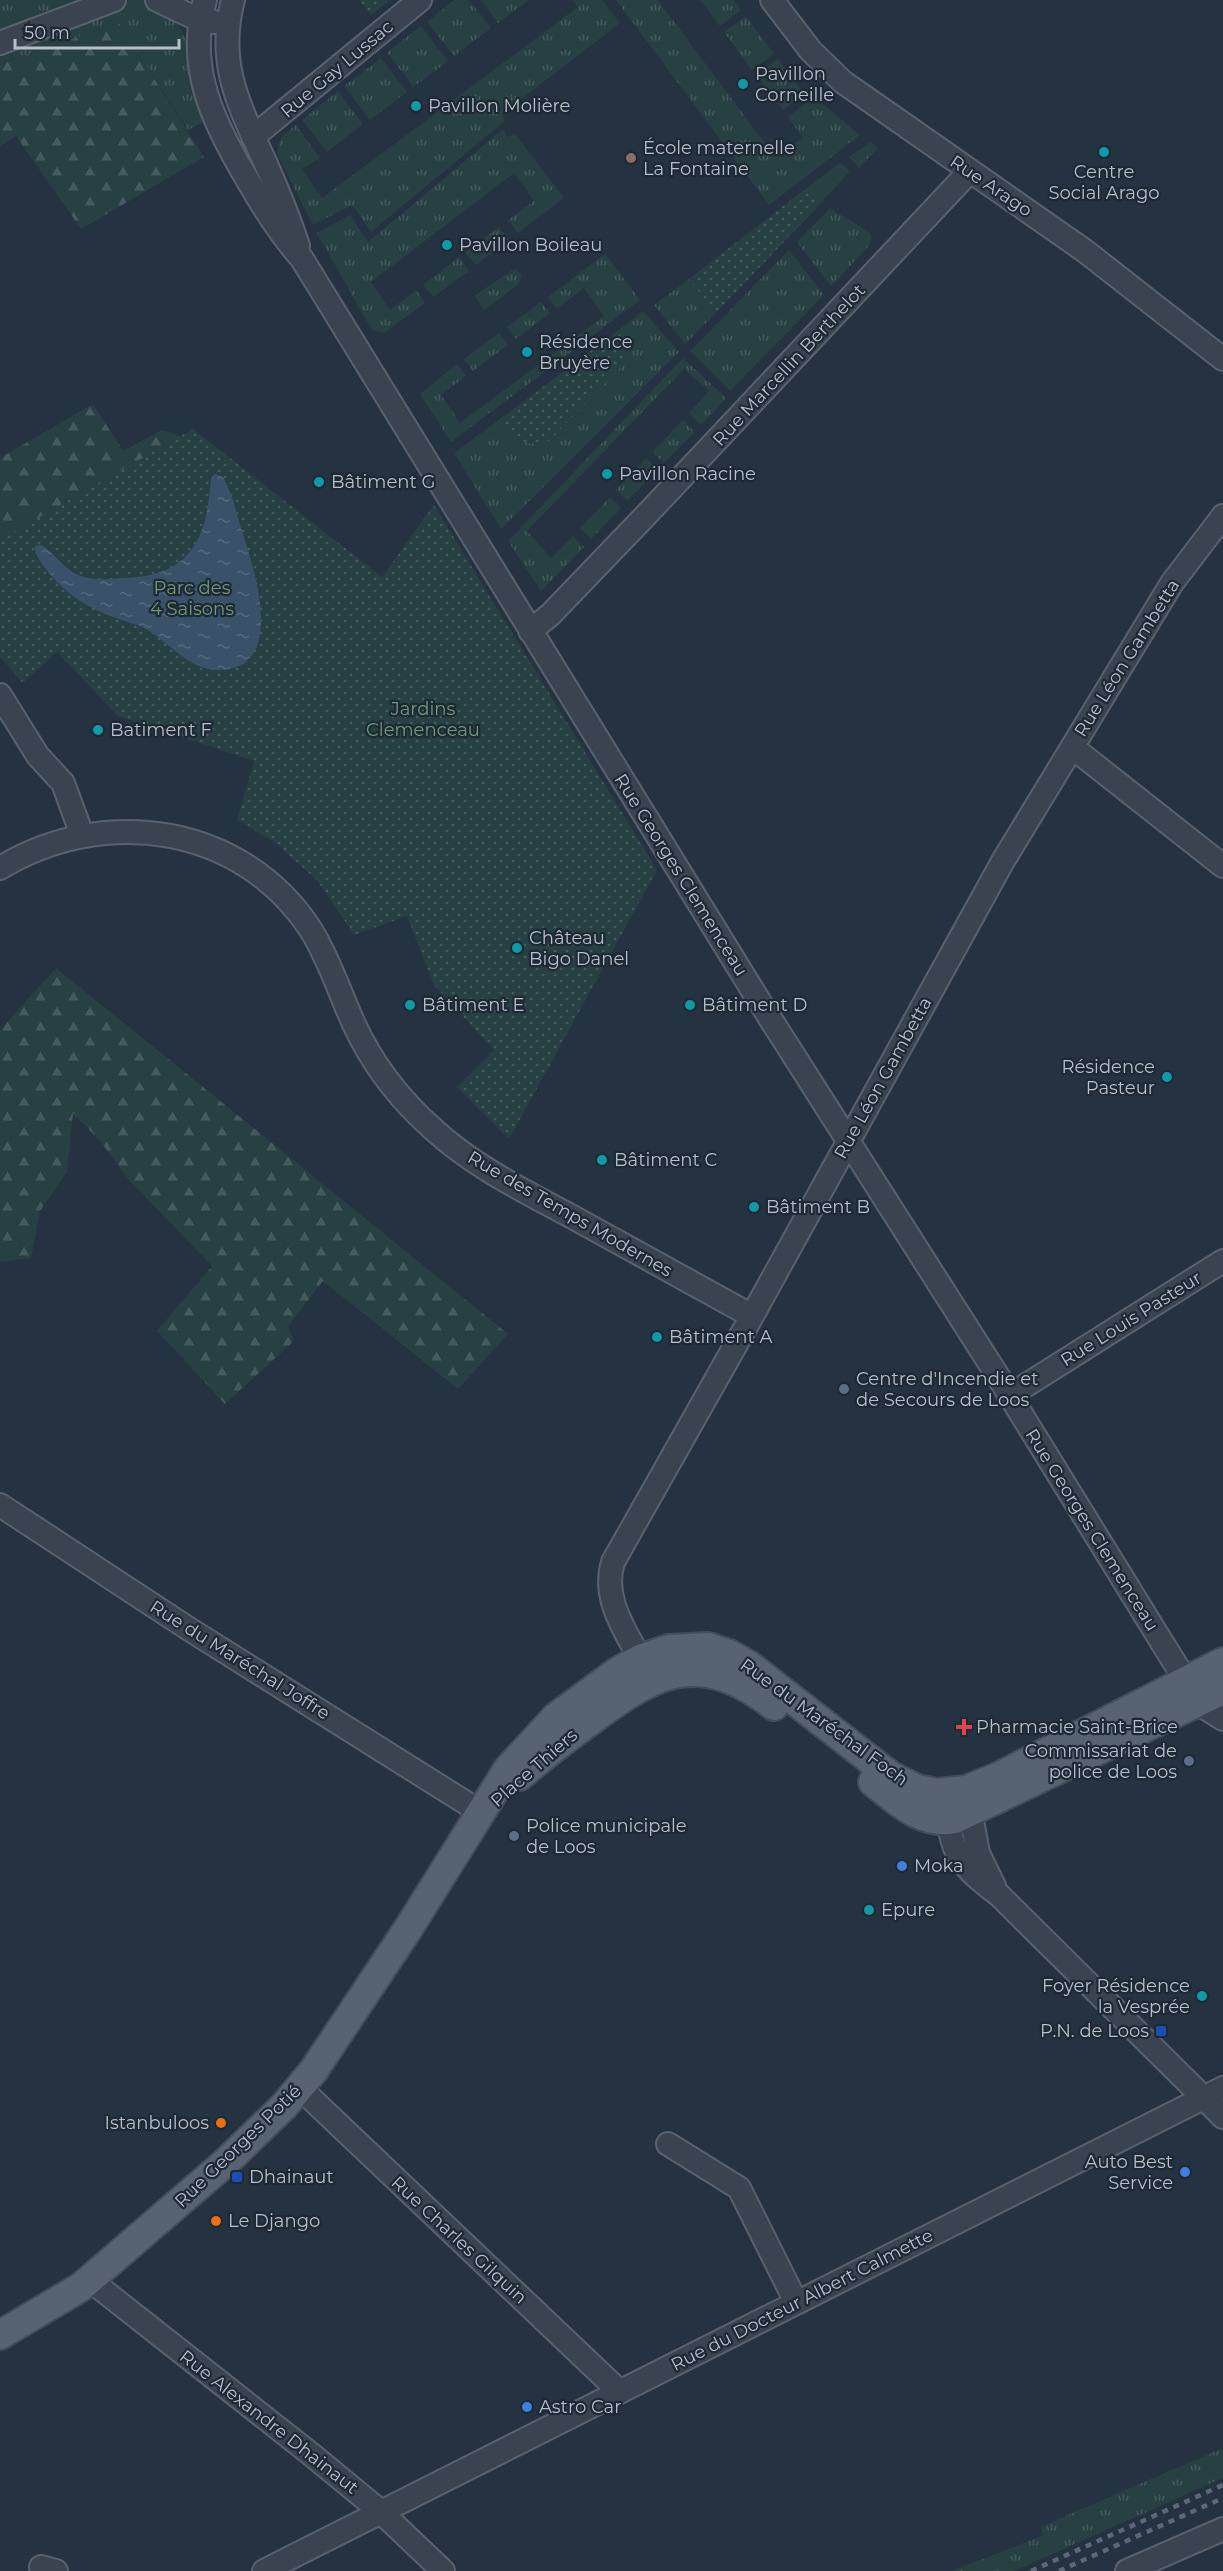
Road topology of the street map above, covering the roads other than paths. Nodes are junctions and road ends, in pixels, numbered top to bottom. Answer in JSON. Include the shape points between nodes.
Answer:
{"nodes":[{"id":1,"x":114,"y":0,"type":"edge"},
{"id":2,"x":157,"y":0,"type":"edge"},
{"id":3,"x":232,"y":0,"type":"edge"},
{"id":4,"x":420,"y":0,"type":"edge"},
{"id":5,"x":772,"y":0,"type":"edge"},
{"id":6,"x":203,"y":9,"type":"edge"},
{"id":7,"x":228,"y":25,"type":"junction"},
{"id":8,"x":0,"y":43,"type":"edge"},
{"id":9,"x":253,"y":137,"type":"junction"},
{"id":10,"x":969,"y":172,"type":"junction"},
{"id":11,"x":302,"y":259,"type":"junction"},
{"id":12,"x":1223,"y":359,"type":"edge"},
{"id":13,"x":1223,"y":516,"type":"edge"},
{"id":14,"x":530,"y":631,"type":"junction"},
{"id":15,"x":0,"y":695,"type":"edge"},
{"id":16,"x":1072,"y":747,"type":"junction"},
{"id":17,"x":82,"y":835,"type":"junction"},
{"id":18,"x":1223,"y":866,"type":"edge"},
{"id":19,"x":0,"y":868,"type":"edge"},
{"id":20,"x":848,"y":1142,"type":"junction"},
{"id":21,"x":1223,"y":1261,"type":"edge"},
{"id":22,"x":752,"y":1316,"type":"junction"},
{"id":23,"x":1009,"y":1396,"type":"junction"},
{"id":24,"x":0,"y":1505,"type":"edge"},
{"id":25,"x":719,"y":1650,"type":"joint"},
{"id":26,"x":640,"y":1659,"type":"junction"},
{"id":27,"x":1223,"y":1662,"type":"edge"},
{"id":28,"x":733,"y":1680,"type":"joint"},
{"id":29,"x":1203,"y":1691,"type":"edge"},
{"id":30,"x":1223,"y":1719,"type":"edge"},
{"id":31,"x":959,"y":1804,"type":"junction"},
{"id":32,"x":482,"y":1813,"type":"junction"},
{"id":33,"x":300,"y":2088,"type":"junction"},
{"id":34,"x":1223,"y":2088,"type":"edge"},
{"id":35,"x":1203,"y":2098,"type":"junction"},
{"id":36,"x":1223,"y":2117,"type":"edge"},
{"id":37,"x":668,"y":2144,"type":"dead end"},
{"id":38,"x":90,"y":2280,"type":"junction"},
{"id":39,"x":796,"y":2302,"type":"junction"},
{"id":40,"x":0,"y":2336,"type":"edge"},
{"id":41,"x":619,"y":2391,"type":"junction"},
{"id":42,"x":380,"y":2511,"type":"junction"},
{"id":43,"x":1220,"y":2536,"type":"edge"},
{"id":44,"x":264,"y":2571,"type":"edge"},
{"id":45,"x":443,"y":2571,"type":"edge"},
{"id":46,"x":1127,"y":2571,"type":"edge"}],
"edges":[{"from":1,"to":8,"type":"street"},
{"from":2,"to":6,"type":"street"},
{"from":3,"to":7,"type":"street","name":"Rue Georges Clemenceau"},
{"from":4,"to":9,"type":"street","name":"Rue Gay Lussac"},
{"from":5,"to":10,"type":"street","name":"Rue Arago","via":[[832,73]]},
{"from":6,"to":7,"type":"street"},
{"from":6,"to":11,"type":"street","name":"Rue Georges Clemenceau","via":[[198,47],[200,74],[216,124],[270,217]]},
{"from":7,"to":9,"type":"street","name":"Rue Georges Clemenceau","via":[[231,81]]},
{"from":9,"to":11,"type":"street","name":"Rue Georges Clemenceau","via":[[288,214]]},
{"from":10,"to":12,"type":"street","name":"Rue Arago","via":[[1085,251]]},
{"from":10,"to":14,"type":"street","name":"Rue Marcellin Berthelot","via":[[650,511]]},
{"from":11,"to":14,"type":"street","name":"Rue Georges Clemenceau"},
{"from":13,"to":16,"type":"street","name":"Rue Léon Gambetta","via":[[1172,584]]},
{"from":14,"to":20,"type":"street","name":"Rue Georges Clemenceau"},
{"from":15,"to":17,"type":"street","via":[[38,756],[63,783]]},
{"from":16,"to":18,"type":"street"},
{"from":16,"to":20,"type":"street","name":"Rue Léon Gambetta","via":[[1003,861]]},
{"from":17,"to":19,"type":"street","name":"Rue des Temps Modernes","via":[[35,849]]},
{"from":17,"to":22,"type":"street","name":"Rue des Temps Modernes","via":[[156,832],[207,847],[259,874],[309,928],[373,1060],[403,1100],[434,1131],[496,1175]]},
{"from":20,"to":22,"type":"street","name":"Rue Léon Gambetta"},
{"from":20,"to":23,"type":"street","name":"Rue Georges Clemenceau"},
{"from":21,"to":23,"type":"street","name":"Rue Louis Pasteur"},
{"from":22,"to":26,"type":"street","name":"Rue Léon Gambetta","via":[[613,1562],[611,1600]]},
{"from":23,"to":29,"type":"street","name":"Rue Georges Clemenceau"},
{"from":24,"to":32,"type":"street","name":"Rue du Maréchal Joffre"},
{"from":25,"to":26,"type":"main road","name":"Place Thiers","via":[[684,1647]]},
{"from":25,"to":31,"type":"main road","name":"Rue du Maréchal Foch","via":[[750,1666],[901,1782]]},
{"from":26,"to":32,"type":"main road","name":"Place Thiers","via":[[573,1704],[540,1732],[508,1769]]},
{"from":27,"to":29,"type":"main road"},
{"from":28,"to":31,"type":"main road","name":"Rue du Maréchal Foch","via":[[765,1699],[917,1815],[931,1820]]},
{"from":28,"to":32,"type":"main road","name":"Place Thiers","via":[[711,1673],[688,1672],[642,1685],[534,1764]]},
{"from":29,"to":30,"type":"street"},
{"from":29,"to":31,"type":"main road"},
{"from":31,"to":35,"type":"street","via":[[981,1863],[999,1895]]},
{"from":32,"to":33,"type":"main road","name":"Rue Georges Potié"},
{"from":33,"to":38,"type":"main road","name":"Rue Georges Potié","via":[[226,2162]]},
{"from":33,"to":41,"type":"street","name":"Rue Charles Gilquin"},
{"from":34,"to":35,"type":"street","name":"Rue du Docteur Albert Calmette"},
{"from":35,"to":36,"type":"street"},
{"from":35,"to":39,"type":"street","name":"Rue du Docteur Albert Calmette"},
{"from":37,"to":39,"type":"street","via":[[739,2188]]},
{"from":38,"to":40,"type":"main road","name":"Rue Georges Potié"},
{"from":38,"to":42,"type":"street","name":"Rue Alexandre Dhainaut"},
{"from":39,"to":41,"type":"street","name":"Rue du Docteur Albert Calmette"},
{"from":41,"to":42,"type":"street","name":"Rue du Docteur Albert Calmette"},
{"from":42,"to":44,"type":"street","name":"Rue du Docteur Albert Calmette"},
{"from":42,"to":45,"type":"street","name":"Rue Alexandre Dhainaut"},
{"from":43,"to":46,"type":"street"}]}
